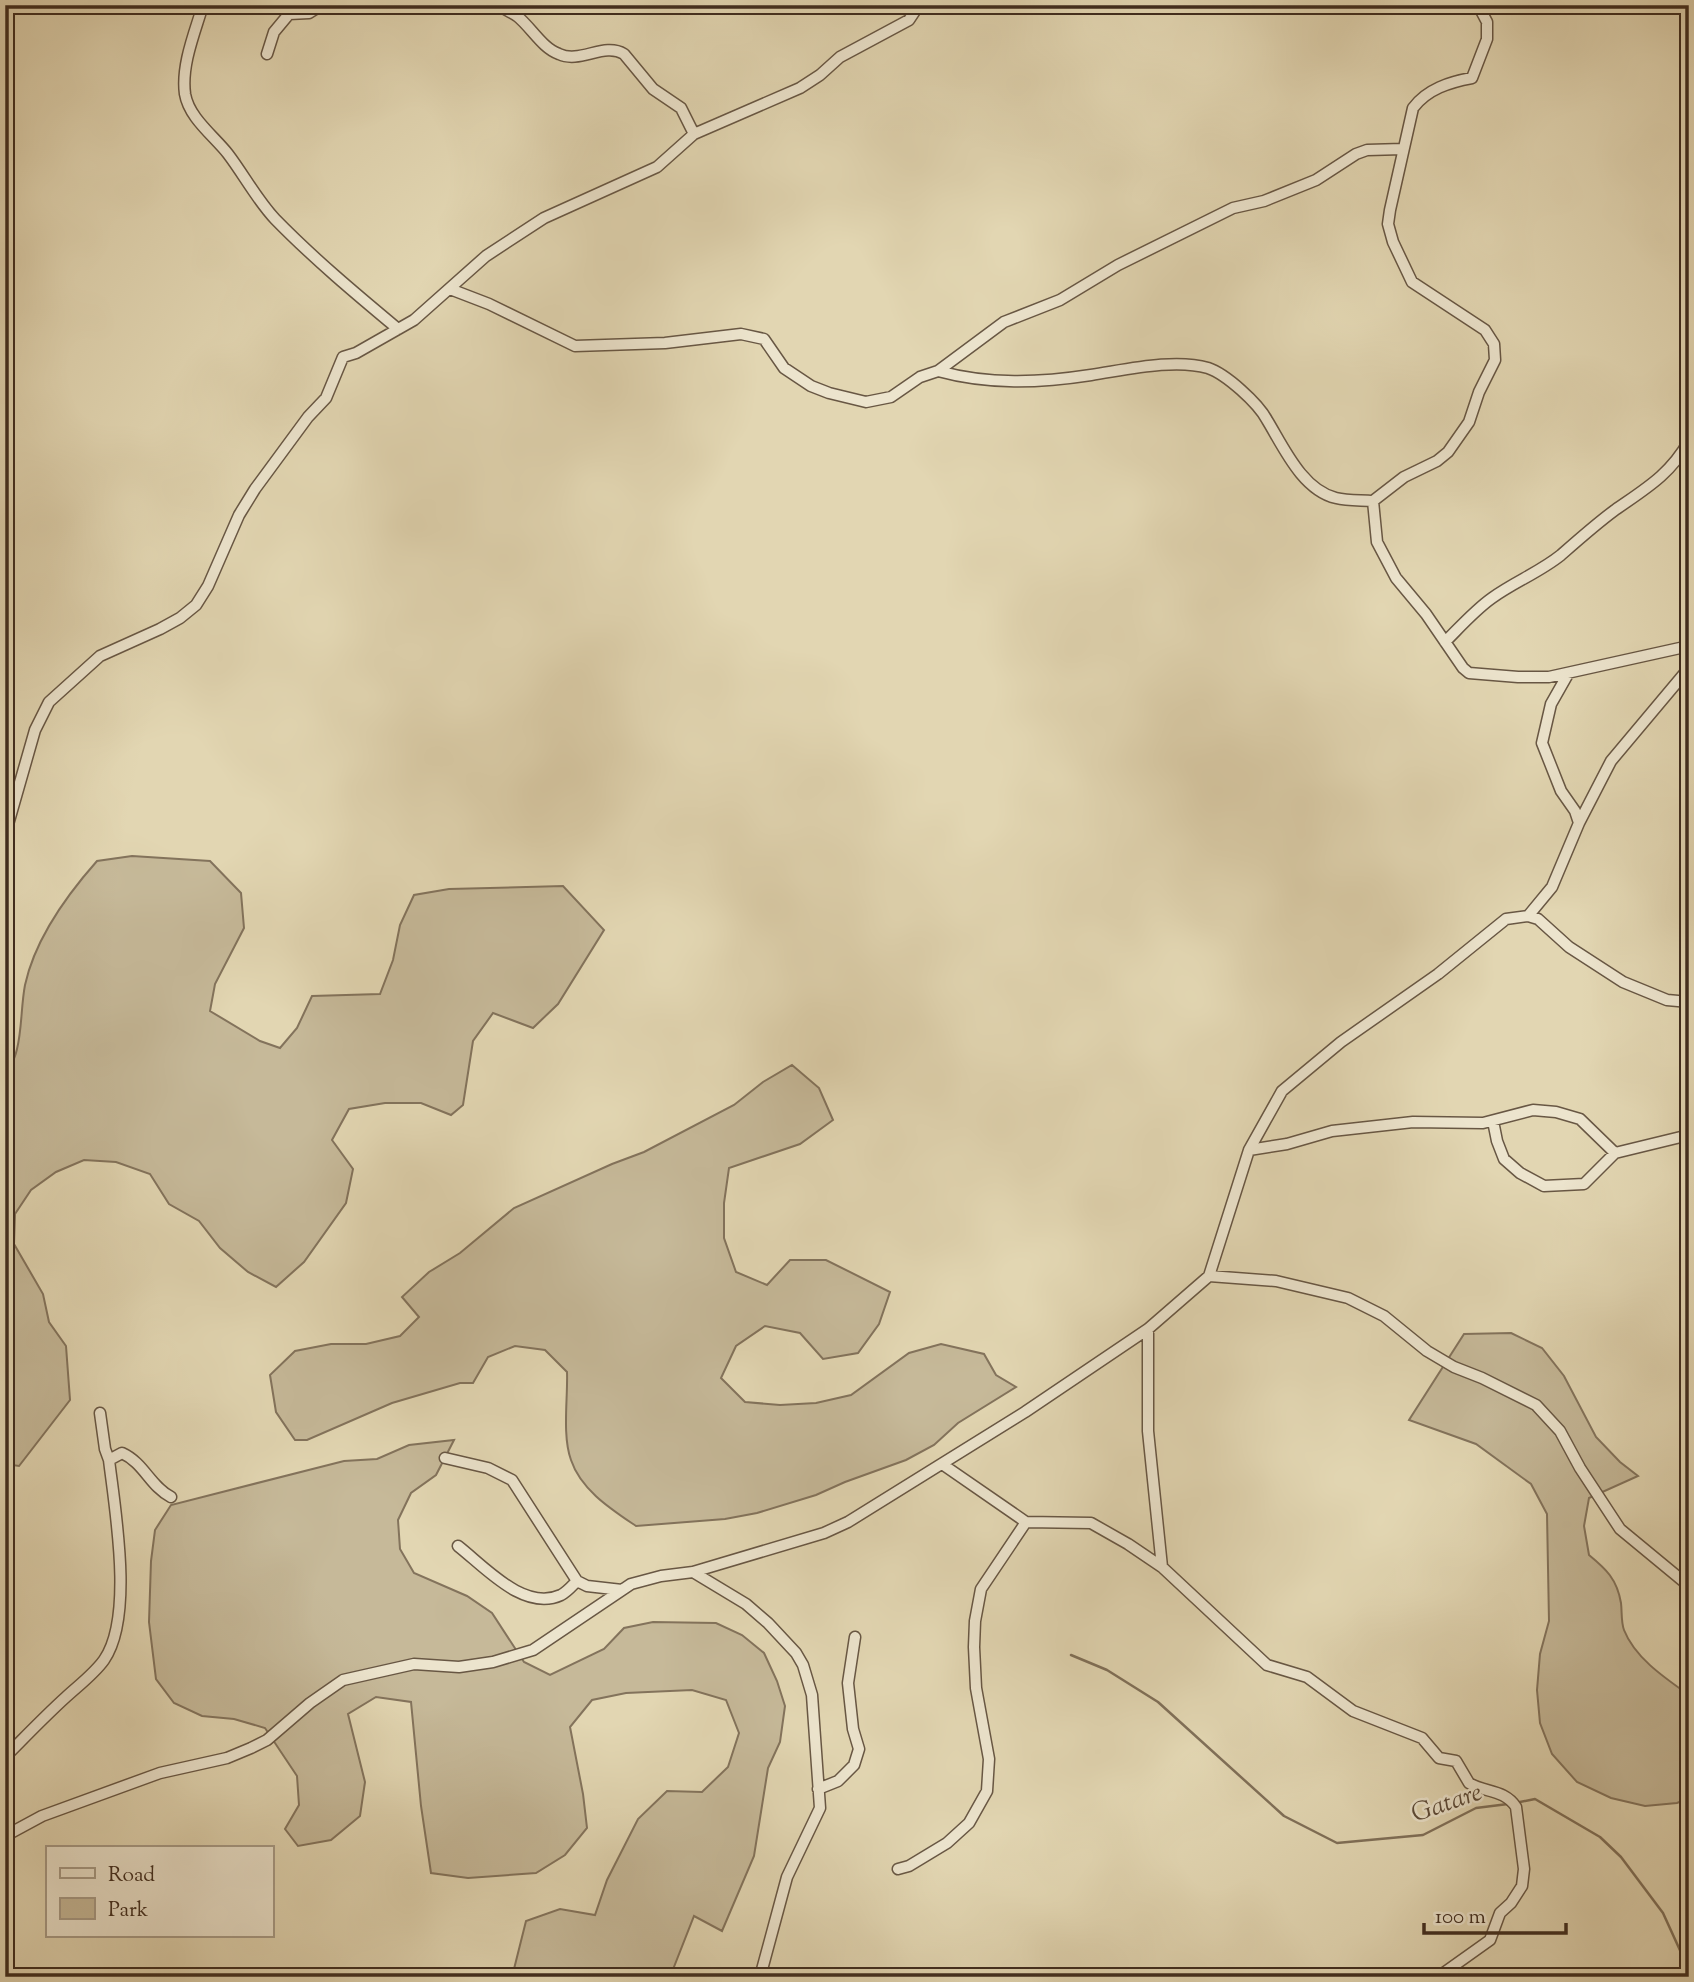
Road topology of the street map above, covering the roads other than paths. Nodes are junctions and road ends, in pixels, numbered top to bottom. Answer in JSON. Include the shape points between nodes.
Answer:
{"nodes":[{"id":1,"x":203,"y":5,"type":"edge"},
{"id":2,"x":318,"y":5,"type":"edge"},
{"id":3,"x":498,"y":5,"type":"edge"},
{"id":4,"x":919,"y":5,"type":"edge"},
{"id":5,"x":1478,"y":5,"type":"edge"},
{"id":6,"x":267,"y":54,"type":"dead end"},
{"id":7,"x":694,"y":134,"type":"junction"},
{"id":8,"x":1403,"y":149,"type":"junction"},
{"id":9,"x":450,"y":289,"type":"junction"},
{"id":10,"x":398,"y":329,"type":"junction"},
{"id":11,"x":938,"y":371,"type":"junction"},
{"id":12,"x":1689,"y":441,"type":"edge"},
{"id":13,"x":1373,"y":501,"type":"junction"},
{"id":14,"x":1445,"y":642,"type":"junction"},
{"id":15,"x":1689,"y":646,"type":"edge"},
{"id":16,"x":1689,"y":668,"type":"edge"},
{"id":17,"x":1568,"y":674,"type":"junction"},
{"id":18,"x":1579,"y":823,"type":"junction"},
{"id":19,"x":5,"y":835,"type":"edge"},
{"id":20,"x":1528,"y":916,"type":"junction"},
{"id":21,"x":1689,"y":1002,"type":"edge"},
{"id":22,"x":1493,"y":1121,"type":"junction"},
{"id":23,"x":1689,"y":1135,"type":"edge"},
{"id":24,"x":1249,"y":1150,"type":"junction"},
{"id":25,"x":1615,"y":1153,"type":"junction"},
{"id":26,"x":1209,"y":1276,"type":"junction"},
{"id":27,"x":1148,"y":1329,"type":"junction"},
{"id":28,"x":100,"y":1413,"type":"dead end"},
{"id":29,"x":445,"y":1458,"type":"dead end"},
{"id":30,"x":109,"y":1460,"type":"junction"},
{"id":31,"x":942,"y":1464,"type":"junction"},
{"id":32,"x":171,"y":1497,"type":"dead end"},
{"id":33,"x":1026,"y":1522,"type":"junction"},
{"id":34,"x":458,"y":1546,"type":"dead end"},
{"id":35,"x":1162,"y":1566,"type":"junction"},
{"id":36,"x":694,"y":1572,"type":"junction"},
{"id":37,"x":577,"y":1581,"type":"junction"},
{"id":38,"x":1689,"y":1587,"type":"edge"},
{"id":39,"x":622,"y":1590,"type":"junction"},
{"id":40,"x":855,"y":1637,"type":"dead end"},
{"id":41,"x":5,"y":1757,"type":"edge"},
{"id":42,"x":818,"y":1789,"type":"junction"},
{"id":43,"x":5,"y":1836,"type":"edge"},
{"id":44,"x":898,"y":1869,"type":"dead end"},
{"id":45,"x":760,"y":1977,"type":"edge"},
{"id":46,"x":1438,"y":1977,"type":"edge"}],
"edges":[{"from":1,"to":10,"type":"street","via":[[188,57],[185,91],[196,117],[273,217]]},
{"from":2,"to":6,"type":"street","via":[[309,13],[289,14],[274,32]]},
{"from":3,"to":7,"type":"street","via":[[560,55],[575,58],[618,50],[653,89],[681,108]]},
{"from":4,"to":7,"type":"street","via":[[909,20],[840,57],[800,88]]},
{"from":5,"to":8,"type":"street","via":[[1487,22],[1487,39],[1472,79],[1447,83],[1418,100]]},
{"from":7,"to":9,"type":"street","via":[[657,167],[544,218],[486,257]]},
{"from":8,"to":11,"type":"street","via":[[1367,150],[1317,180],[1233,208],[1118,265],[1060,300],[1004,322]]},
{"from":8,"to":13,"type":"street","via":[[1388,224],[1393,242],[1412,282],[1485,330],[1494,344],[1495,360],[1469,422],[1448,452]]},
{"from":9,"to":10,"type":"street"},
{"from":9,"to":11,"type":"street","via":[[575,346],[741,334],[764,339],[784,369],[800,380],[866,402],[891,397]]},
{"from":10,"to":19,"type":"street","via":[[343,357],[326,398],[244,506],[195,605],[160,629],[100,656],[49,702],[35,730]]},
{"from":11,"to":13,"type":"street","via":[[962,378],[1029,382],[1147,366],[1208,368],[1231,382],[1266,417],[1285,454],[1314,486],[1334,498]]},
{"from":12,"to":14,"type":"street","via":[[1651,487],[1531,575],[1494,596]]},
{"from":13,"to":14,"type":"street","via":[[1377,542],[1396,578]]},
{"from":14,"to":17,"type":"street","via":[[1469,673],[1518,677]]},
{"from":15,"to":17,"type":"street"},
{"from":16,"to":18,"type":"street","via":[[1611,761]]},
{"from":17,"to":18,"type":"street","via":[[1551,704],[1542,743]]},
{"from":18,"to":20,"type":"street","via":[[1552,887]]},
{"from":20,"to":21,"type":"street","via":[[1623,982],[1667,1000]]},
{"from":20,"to":24,"type":"street","via":[[1506,919],[1282,1091]]},
{"from":22,"to":24,"type":"street","via":[[1413,1122],[1332,1131]]},
{"from":22,"to":25,"type":"street","via":[[1533,1110],[1556,1112],[1580,1119]]},
{"from":22,"to":25,"type":"street","via":[[1504,1159],[1544,1186],[1584,1184]]},
{"from":23,"to":25,"type":"street"},
{"from":24,"to":26,"type":"street"},
{"from":26,"to":27,"type":"street"},
{"from":26,"to":38,"type":"street","via":[[1276,1281],[1348,1298],[1384,1316],[1454,1367],[1536,1405],[1560,1431],[1620,1529]]},
{"from":27,"to":31,"type":"street"},
{"from":27,"to":35,"type":"street","via":[[1148,1431]]},
{"from":28,"to":30,"type":"street"},
{"from":29,"to":37,"type":"street","via":[[488,1468],[512,1480]]},
{"from":30,"to":32,"type":"street","via":[[127,1455]]},
{"from":30,"to":41,"type":"street","via":[[121,1564],[116,1626],[106,1657]]},
{"from":31,"to":33,"type":"street"},
{"from":31,"to":36,"type":"street","via":[[824,1533]]},
{"from":33,"to":35,"type":"street","via":[[1091,1524]]},
{"from":33,"to":44,"type":"street","via":[[981,1589],[975,1620],[976,1688],[989,1759],[987,1791],[969,1823],[947,1843]]},
{"from":34,"to":37,"type":"street","via":[[530,1599],[563,1594]]},
{"from":35,"to":46,"type":"street","via":[[1267,1665],[1307,1677],[1353,1711],[1422,1738],[1439,1758],[1456,1761],[1469,1783],[1495,1791],[1516,1807],[1522,1886],[1500,1913],[1490,1940]]},
{"from":36,"to":39,"type":"street","via":[[661,1576]]},
{"from":36,"to":42,"type":"street","via":[[746,1604],[803,1665],[812,1695]]},
{"from":37,"to":39,"type":"street"},
{"from":39,"to":43,"type":"street","via":[[533,1650],[493,1662],[459,1667],[414,1664],[343,1680],[251,1748],[160,1773],[42,1816]]},
{"from":40,"to":42,"type":"street","via":[[848,1683],[859,1749],[854,1765],[838,1781]]},
{"from":42,"to":45,"type":"street","via":[[820,1808],[787,1877]]}]}
